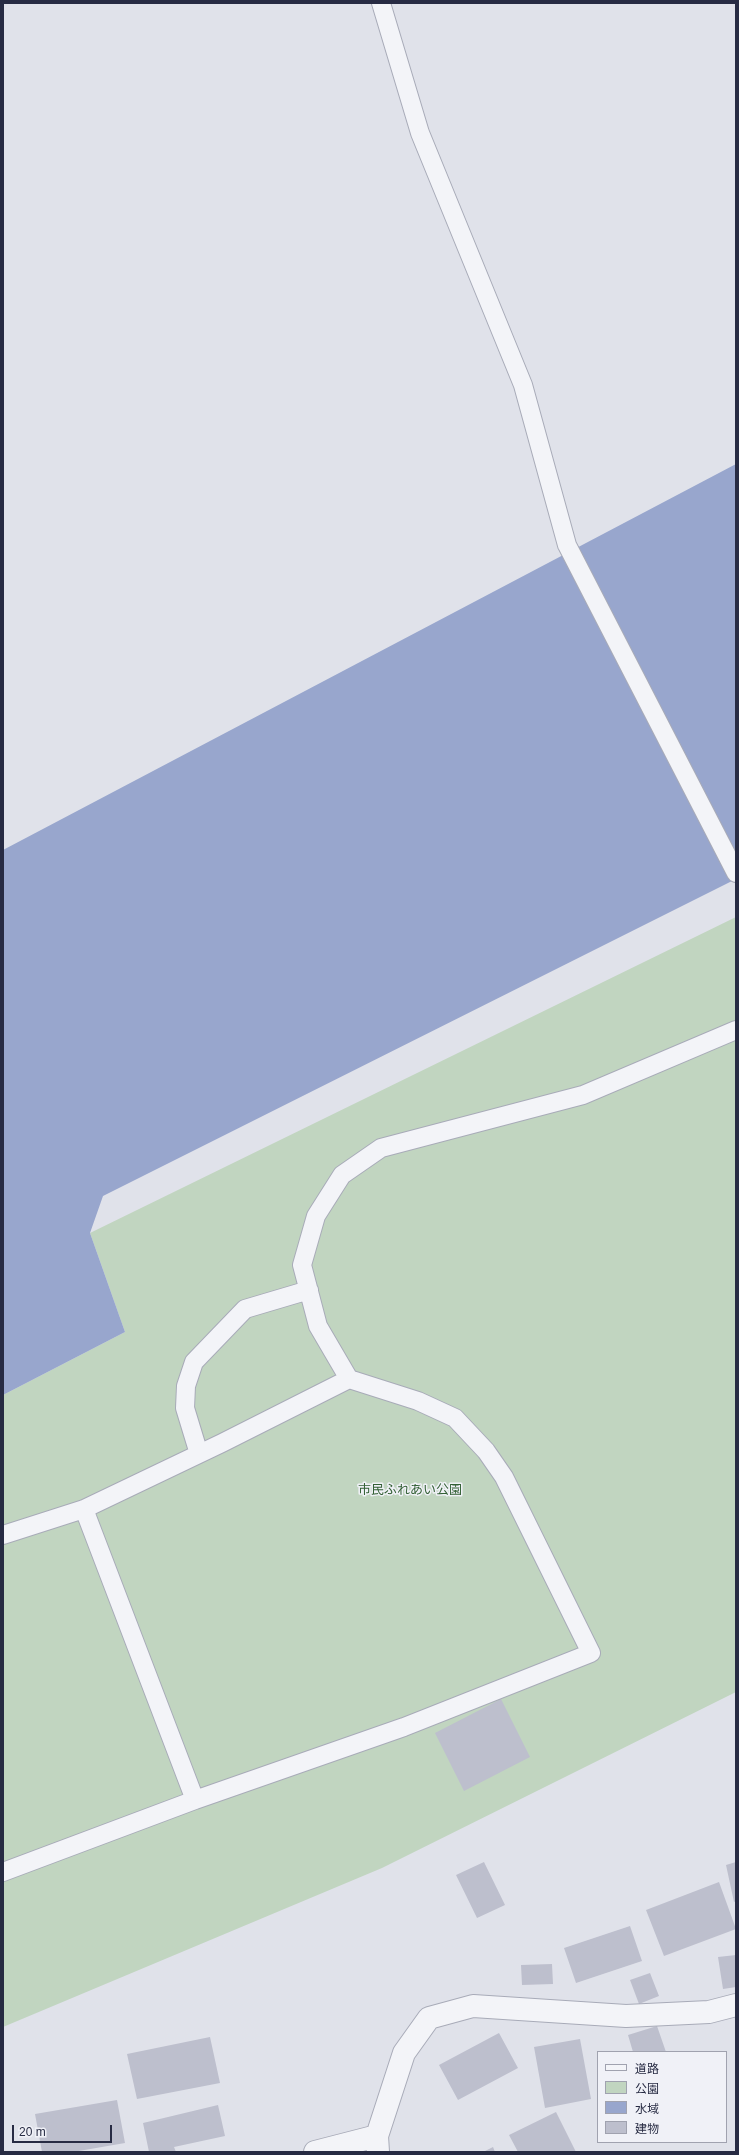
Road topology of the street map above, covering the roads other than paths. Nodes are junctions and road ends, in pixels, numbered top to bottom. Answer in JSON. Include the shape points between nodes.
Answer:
{"nodes":[{"id":1,"x":381,"y":3,"type":"edge"},
{"id":2,"x":736,"y":873,"type":"edge"},
{"id":3,"x":736,"y":1030,"type":"edge"},
{"id":4,"x":309,"y":1290,"type":"junction"},
{"id":5,"x":349,"y":1380,"type":"junction"},
{"id":6,"x":199,"y":1454,"type":"junction"},
{"id":7,"x":84,"y":1508,"type":"junction"},
{"id":8,"x":3,"y":1535,"type":"edge"},
{"id":9,"x":195,"y":1800,"type":"junction"},
{"id":10,"x":3,"y":1872,"type":"edge"},
{"id":11,"x":736,"y":2005,"type":"edge"},
{"id":12,"x":378,"y":2144,"type":"edge"},
{"id":13,"x":315,"y":2152,"type":"edge"}],
"edges":[{"from":1,"to":2,"type":"lane","via":[[420,133],[523,385],[567,545]]},
{"from":3,"to":4,"type":"lane","via":[[583,1095],[380,1148],[342,1175],[316,1216],[302,1265]]},
{"from":4,"to":5,"type":"lane","via":[[318,1326]]},
{"from":4,"to":6,"type":"lane","via":[[245,1309],[194,1362],[186,1386],[185,1408]]},
{"from":5,"to":6,"type":"lane"},
{"from":5,"to":9,"type":"lane","via":[[424,1404],[455,1418],[472,1433],[504,1477],[591,1653],[404,1727]]},
{"from":6,"to":7,"type":"lane"},
{"from":7,"to":8,"type":"lane"},
{"from":7,"to":9,"type":"lane"},
{"from":9,"to":10,"type":"lane"},
{"from":11,"to":12,"type":"street","via":[[709,2012],[626,2016],[473,2006],[429,2018],[404,2053]]},
{"from":12,"to":13,"type":"street"}]}
